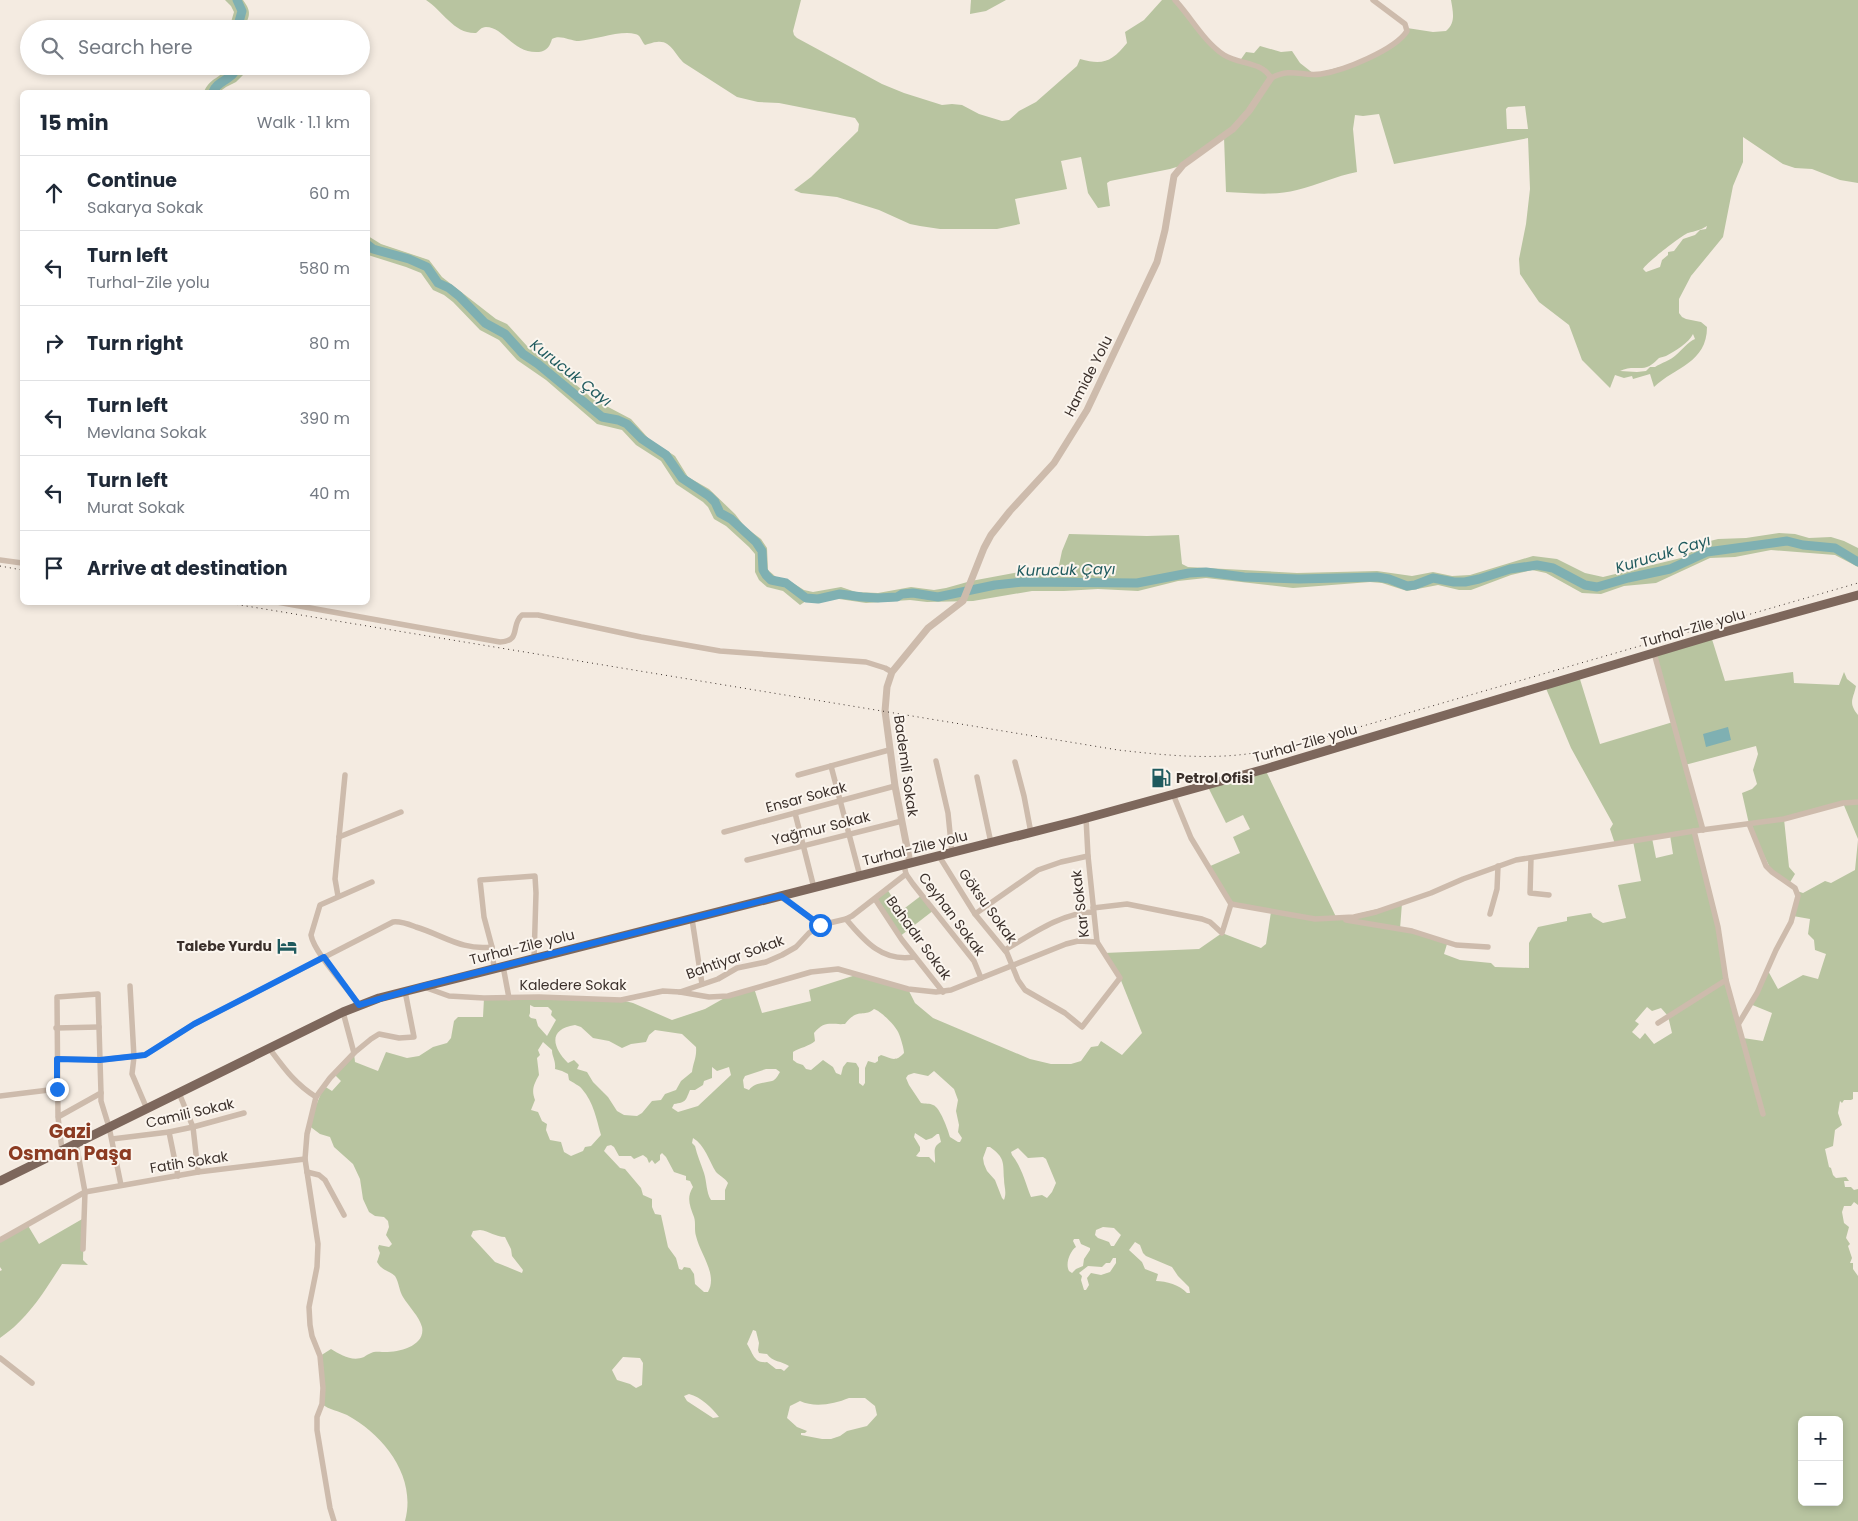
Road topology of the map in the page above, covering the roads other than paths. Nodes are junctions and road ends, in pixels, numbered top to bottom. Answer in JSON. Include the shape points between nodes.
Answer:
{"nodes":[{"id":1,"x":1175,"y":0,"type":"edge"},
{"id":2,"x":1373,"y":0,"type":"edge"},
{"id":3,"x":1272,"y":78,"type":"junction"},
{"id":4,"x":0,"y":560,"type":"edge"},
{"id":5,"x":20,"y":563,"type":"edge"},
{"id":6,"x":1858,"y":595,"type":"edge"},
{"id":7,"x":295,"y":605,"type":"edge"},
{"id":8,"x":1654,"y":653,"type":"junction"},
{"id":9,"x":892,"y":672,"type":"junction"},
{"id":10,"x":889,"y":750,"type":"junction"},
{"id":11,"x":936,"y":761,"type":"dead end"},
{"id":12,"x":1015,"y":762,"type":"dead end"},
{"id":13,"x":831,"y":766,"type":"junction"},
{"id":14,"x":345,"y":775,"type":"dead end"},
{"id":15,"x":798,"y":775,"type":"dead end"},
{"id":16,"x":977,"y":777,"type":"dead end"},
{"id":17,"x":894,"y":786,"type":"junction"},
{"id":18,"x":1174,"y":794,"type":"junction"},
{"id":19,"x":840,"y":801,"type":"junction"},
{"id":20,"x":1858,"y":802,"type":"edge"},
{"id":21,"x":401,"y":812,"type":"dead end"},
{"id":22,"x":795,"y":813,"type":"junction"},
{"id":23,"x":1086,"y":818,"type":"junction"},
{"id":24,"x":902,"y":820,"type":"junction"},
{"id":25,"x":1749,"y":824,"type":"junction"},
{"id":26,"x":1703,"y":830,"type":"junction"},
{"id":27,"x":1694,"y":831,"type":"junction"},
{"id":28,"x":724,"y":832,"type":"dead end"},
{"id":29,"x":1030,"y":833,"type":"junction"},
{"id":30,"x":849,"y":835,"type":"junction"},
{"id":31,"x":339,"y":837,"type":"junction"},
{"id":32,"x":991,"y":843,"type":"junction"},
{"id":33,"x":803,"y":846,"type":"junction"},
{"id":34,"x":952,"y":853,"type":"junction"},
{"id":35,"x":938,"y":856,"type":"junction"},
{"id":36,"x":1088,"y":856,"type":"junction"},
{"id":37,"x":1531,"y":858,"type":"junction"},
{"id":38,"x":747,"y":860,"type":"dead end"},
{"id":39,"x":1498,"y":866,"type":"junction"},
{"id":40,"x":907,"y":868,"type":"junction"},
{"id":41,"x":860,"y":876,"type":"junction"},
{"id":42,"x":372,"y":882,"type":"dead end"},
{"id":43,"x":814,"y":888,"type":"junction"},
{"id":44,"x":1549,"y":895,"type":"dead end"},
{"id":45,"x":338,"y":896,"type":"junction"},
{"id":46,"x":781,"y":896,"type":"junction"},
{"id":47,"x":875,"y":899,"type":"junction"},
{"id":48,"x":1231,"y":904,"type":"junction"},
{"id":49,"x":1093,"y":910,"type":"junction"},
{"id":50,"x":975,"y":914,"type":"junction"},
{"id":51,"x":1490,"y":914,"type":"dead end"},
{"id":52,"x":692,"y":919,"type":"junction"},
{"id":53,"x":846,"y":919,"type":"junction"},
{"id":54,"x":1341,"y":919,"type":"junction"},
{"id":55,"x":820,"y":925,"type":"junction"},
{"id":56,"x":1097,"y":942,"type":"junction"},
{"id":57,"x":492,"y":947,"type":"junction"},
{"id":58,"x":1488,"y":947,"type":"dead end"},
{"id":59,"x":1004,"y":950,"type":"junction"},
{"id":60,"x":324,"y":957,"type":"junction"},
{"id":61,"x":914,"y":957,"type":"junction"},
{"id":62,"x":534,"y":959,"type":"junction"},
{"id":63,"x":1012,"y":965,"type":"junction"},
{"id":64,"x":503,"y":966,"type":"junction"},
{"id":65,"x":494,"y":969,"type":"junction"},
{"id":66,"x":981,"y":978,"type":"junction"},
{"id":67,"x":1726,"y":980,"type":"junction"},
{"id":68,"x":702,"y":984,"type":"junction"},
{"id":69,"x":130,"y":986,"type":"dead end"},
{"id":70,"x":423,"y":986,"type":"junction"},
{"id":71,"x":405,"y":991,"type":"junction"},
{"id":72,"x":680,"y":992,"type":"junction"},
{"id":73,"x":943,"y":992,"type":"junction"},
{"id":74,"x":509,"y":998,"type":"junction"},
{"id":75,"x":359,"y":1005,"type":"junction"},
{"id":76,"x":343,"y":1012,"type":"junction"},
{"id":77,"x":1658,"y":1023,"type":"dead end"},
{"id":78,"x":1739,"y":1023,"type":"junction"},
{"id":79,"x":99,"y":1027,"type":"junction"},
{"id":80,"x":1082,"y":1027,"type":"joint"},
{"id":81,"x":56,"y":1028,"type":"junction"},
{"id":82,"x":269,"y":1048,"type":"junction"},
{"id":83,"x":354,"y":1054,"type":"junction"},
{"id":84,"x":134,"y":1057,"type":"junction"},
{"id":85,"x":57,"y":1059,"type":"junction"},
{"id":86,"x":100,"y":1060,"type":"junction"},
{"id":87,"x":57,"y":1089,"type":"junction"},
{"id":88,"x":101,"y":1093,"type":"junction"},
{"id":89,"x":179,"y":1093,"type":"junction"},
{"id":90,"x":0,"y":1096,"type":"edge"},
{"id":91,"x":316,"y":1097,"type":"junction"},
{"id":92,"x":147,"y":1109,"type":"junction"},
{"id":93,"x":244,"y":1113,"type":"dead end"},
{"id":94,"x":1763,"y":1114,"type":"dead end"},
{"id":95,"x":58,"y":1117,"type":"junction"},
{"id":96,"x":109,"y":1127,"type":"junction"},
{"id":97,"x":193,"y":1128,"type":"junction"},
{"id":98,"x":169,"y":1132,"type":"junction"},
{"id":99,"x":112,"y":1138,"type":"junction"},
{"id":100,"x":76,"y":1143,"type":"junction"},
{"id":101,"x":62,"y":1150,"type":"junction"},
{"id":102,"x":305,"y":1159,"type":"junction"},
{"id":103,"x":198,"y":1172,"type":"junction"},
{"id":104,"x":307,"y":1172,"type":"junction"},
{"id":105,"x":178,"y":1176,"type":"junction"},
{"id":106,"x":0,"y":1182,"type":"edge"},
{"id":107,"x":121,"y":1186,"type":"junction"},
{"id":108,"x":85,"y":1192,"type":"junction"},
{"id":109,"x":344,"y":1215,"type":"dead end"},
{"id":110,"x":0,"y":1240,"type":"edge"},
{"id":111,"x":83,"y":1249,"type":"dead end"},
{"id":112,"x":0,"y":1358,"type":"edge"},
{"id":113,"x":32,"y":1383,"type":"dead end"},
{"id":114,"x":334,"y":1521,"type":"edge"}],
"edges":[{"from":1,"to":3,"type":"street","via":[[1218,51],[1236,61],[1264,68]]},
{"from":2,"to":3,"type":"street","via":[[1405,24],[1407,31],[1401,38],[1369,59],[1337,70],[1314,74],[1288,72]]},
{"from":3,"to":9,"type":"street","name":"Hamide Yolu","via":[[1233,129],[1174,176],[1157,262],[1087,410],[1054,463],[992,535],[965,596],[928,628]]},
{"from":4,"to":5,"type":"street"},
{"from":6,"to":8,"type":"main road","name":"Turhal-Zile yolu"},
{"from":7,"to":9,"type":"street","via":[[500,642],[511,639],[522,615],[538,615],[720,651],[866,662]]},
{"from":8,"to":18,"type":"main road","name":"Turhal-Zile yolu"},
{"from":8,"to":26,"type":"street"},
{"from":9,"to":10,"type":"street","name":"Bademli Sokak","via":[[886,708]]},
{"from":10,"to":13,"type":"street"},
{"from":10,"to":17,"type":"street","name":"Bademli Sokak"},
{"from":11,"to":34,"type":"street","via":[[948,814]]},
{"from":12,"to":29,"type":"street"},
{"from":13,"to":15,"type":"street"},
{"from":13,"to":19,"type":"street"},
{"from":14,"to":31,"type":"street"},
{"from":16,"to":32,"type":"street"},
{"from":17,"to":19,"type":"street","name":"Ensar Sokak"},
{"from":17,"to":24,"type":"street","name":"Bademli Sokak"},
{"from":18,"to":23,"type":"main road","name":"Turhal-Zile yolu"},
{"from":18,"to":48,"type":"street","via":[[1191,838]]},
{"from":19,"to":22,"type":"street","name":"Ensar Sokak"},
{"from":19,"to":30,"type":"street"},
{"from":20,"to":25,"type":"street"},
{"from":21,"to":31,"type":"street"},
{"from":22,"to":28,"type":"street","name":"Ensar Sokak"},
{"from":22,"to":33,"type":"street"},
{"from":23,"to":29,"type":"main road","name":"Turhal-Zile yolu"},
{"from":23,"to":36,"type":"street","name":"Kar Sokak"},
{"from":24,"to":30,"type":"street","name":"Yağmur Sokak"},
{"from":24,"to":40,"type":"street","name":"Bademli Sokak"},
{"from":25,"to":26,"type":"street"},
{"from":25,"to":78,"type":"street","via":[[1766,866],[1795,888],[1798,896],[1791,922]]},
{"from":26,"to":27,"type":"street"},
{"from":27,"to":37,"type":"street"},
{"from":27,"to":67,"type":"street","via":[[1718,927]]},
{"from":29,"to":32,"type":"main road","name":"Turhal-Zile yolu"},
{"from":30,"to":33,"type":"street","name":"Yağmur Sokak"},
{"from":30,"to":41,"type":"street"},
{"from":31,"to":45,"type":"street","via":[[335,879]]},
{"from":32,"to":34,"type":"main road","name":"Turhal-Zile yolu"},
{"from":33,"to":38,"type":"street","name":"Yağmur Sokak"},
{"from":33,"to":43,"type":"street"},
{"from":34,"to":35,"type":"main road","name":"Turhal-Zile yolu"},
{"from":35,"to":40,"type":"main road","name":"Turhal-Zile yolu"},
{"from":35,"to":50,"type":"street","name":"Göksu Sokak"},
{"from":36,"to":49,"type":"street","name":"Kar Sokak"},
{"from":36,"to":50,"type":"street","via":[[1038,870]]},
{"from":37,"to":39,"type":"street"},
{"from":37,"to":44,"type":"street","via":[[1530,893]]},
{"from":39,"to":51,"type":"street"},
{"from":39,"to":54,"type":"street","via":[[1376,912]]},
{"from":40,"to":41,"type":"main road","name":"Turhal-Zile yolu"},
{"from":40,"to":47,"type":"street"},
{"from":40,"to":66,"type":"street","name":"Ceyhan Sokak","via":[[974,961]]},
{"from":41,"to":43,"type":"main road","name":"Turhal-Zile yolu"},
{"from":42,"to":45,"type":"street"},
{"from":43,"to":46,"type":"main road","name":"Turhal-Zile yolu"},
{"from":45,"to":60,"type":"street","via":[[318,906],[311,935]]},
{"from":46,"to":52,"type":"main road","name":"Turhal-Zile yolu"},
{"from":46,"to":55,"type":"street"},
{"from":47,"to":53,"type":"street"},
{"from":47,"to":61,"type":"street","name":"Bahadır Sokak"},
{"from":48,"to":49,"type":"street","via":[[1222,933],[1202,919],[1127,904]]},
{"from":48,"to":54,"type":"street","via":[[1298,917]]},
{"from":49,"to":56,"type":"street","name":"Kar Sokak"},
{"from":49,"to":59,"type":"street","via":[[1057,921]]},
{"from":50,"to":59,"type":"street","name":"Göksu Sokak"},
{"from":52,"to":62,"type":"main road","name":"Turhal-Zile yolu"},
{"from":52,"to":68,"type":"street"},
{"from":53,"to":55,"type":"street"},
{"from":53,"to":61,"type":"street","via":[[880,952],[897,958]]},
{"from":54,"to":58,"type":"street","via":[[1412,931],[1447,944]]},
{"from":55,"to":68,"type":"street","name":"Bahtiyar Sokak","via":[[782,955],[737,968]]},
{"from":56,"to":63,"type":"street","name":"Kaledere Sokak","via":[[1078,940]]},
{"from":56,"to":80,"type":"street","name":"Kar Sokak","via":[[1120,978]]},
{"from":57,"to":60,"type":"street","via":[[474,949],[396,921]]},
{"from":57,"to":62,"type":"street","via":[[484,917],[480,880],[535,876]]},
{"from":57,"to":65,"type":"street"},
{"from":59,"to":63,"type":"street","name":"Göksu Sokak"},
{"from":60,"to":75,"type":"street"},
{"from":60,"to":84,"type":"street","via":[[194,1024],[151,1053]]},
{"from":61,"to":73,"type":"street","name":"Bahadır Sokak"},
{"from":62,"to":64,"type":"main road","name":"Turhal-Zile yolu"},
{"from":63,"to":66,"type":"street","name":"Kaledere Sokak"},
{"from":63,"to":80,"type":"street","name":"Göksu Sokak","via":[[1025,990]]},
{"from":64,"to":65,"type":"main road","name":"Turhal-Zile yolu"},
{"from":64,"to":74,"type":"street"},
{"from":65,"to":70,"type":"main road","name":"Turhal-Zile yolu"},
{"from":66,"to":73,"type":"street","name":"Kaledere Sokak"},
{"from":67,"to":77,"type":"street"},
{"from":67,"to":78,"type":"street"},
{"from":68,"to":72,"type":"street","name":"Bahtiyar Sokak"},
{"from":69,"to":84,"type":"street"},
{"from":70,"to":71,"type":"main road","name":"Turhal-Zile yolu"},
{"from":70,"to":74,"type":"street","name":"Kaledere Sokak","via":[[449,996]]},
{"from":71,"to":75,"type":"main road","name":"Turhal-Zile yolu"},
{"from":71,"to":83,"type":"street","via":[[414,1037],[379,1034]]},
{"from":72,"to":73,"type":"street","name":"Kaledere Sokak","via":[[709,998],[728,996],[811,972],[838,969],[908,989]]},
{"from":72,"to":74,"type":"street","name":"Kaledere Sokak","via":[[654,992],[621,1000]]},
{"from":75,"to":76,"type":"main road","name":"Turhal-Zile yolu"},
{"from":76,"to":82,"type":"main road","name":"Turhal-Zile yolu"},
{"from":76,"to":83,"type":"street"},
{"from":78,"to":94,"type":"street"},
{"from":79,"to":81,"type":"street"},
{"from":79,"to":81,"type":"street","via":[[98,994],[57,997]]},
{"from":79,"to":86,"type":"street"},
{"from":81,"to":85,"type":"street"},
{"from":82,"to":89,"type":"main road","name":"Turhal-Zile yolu"},
{"from":82,"to":91,"type":"street","via":[[288,1074]]},
{"from":83,"to":91,"type":"street"},
{"from":84,"to":86,"type":"street"},
{"from":84,"to":92,"type":"street","via":[[132,1074]]},
{"from":85,"to":86,"type":"street"},
{"from":85,"to":87,"type":"street"},
{"from":86,"to":88,"type":"street"},
{"from":87,"to":90,"type":"street"},
{"from":87,"to":95,"type":"street"},
{"from":88,"to":95,"type":"street"},
{"from":88,"to":96,"type":"street"},
{"from":89,"to":92,"type":"main road","name":"Turhal-Zile yolu"},
{"from":89,"to":97,"type":"street"},
{"from":91,"to":102,"type":"street","via":[[309,1121]]},
{"from":92,"to":96,"type":"main road","name":"Turhal-Zile yolu"},
{"from":93,"to":97,"type":"street","name":"Camili Sokak"},
{"from":95,"to":101,"type":"street"},
{"from":96,"to":99,"type":"street"},
{"from":96,"to":100,"type":"main road","name":"Turhal-Zile yolu"},
{"from":97,"to":98,"type":"street","name":"Camili Sokak"},
{"from":97,"to":103,"type":"street"},
{"from":98,"to":99,"type":"street","name":"Camili Sokak"},
{"from":98,"to":105,"type":"street"},
{"from":99,"to":107,"type":"street"},
{"from":100,"to":101,"type":"main road","name":"Turhal-Zile yolu"},
{"from":100,"to":108,"type":"street"},
{"from":101,"to":106,"type":"main road","name":"Turhal-Zile yolu"},
{"from":102,"to":103,"type":"street","name":"Fatih Sokak"},
{"from":102,"to":104,"type":"street"},
{"from":103,"to":105,"type":"street","name":"Fatih Sokak"},
{"from":104,"to":109,"type":"street","via":[[326,1180]]},
{"from":104,"to":114,"type":"street","via":[[318,1244],[309,1307],[310,1328],[323,1371],[323,1397],[317,1430]]},
{"from":105,"to":107,"type":"street","name":"Fatih Sokak"},
{"from":107,"to":108,"type":"street","name":"Fatih Sokak"},
{"from":108,"to":110,"type":"street","name":"Fatih Sokak"},
{"from":108,"to":111,"type":"street"},
{"from":112,"to":113,"type":"street"}]}
